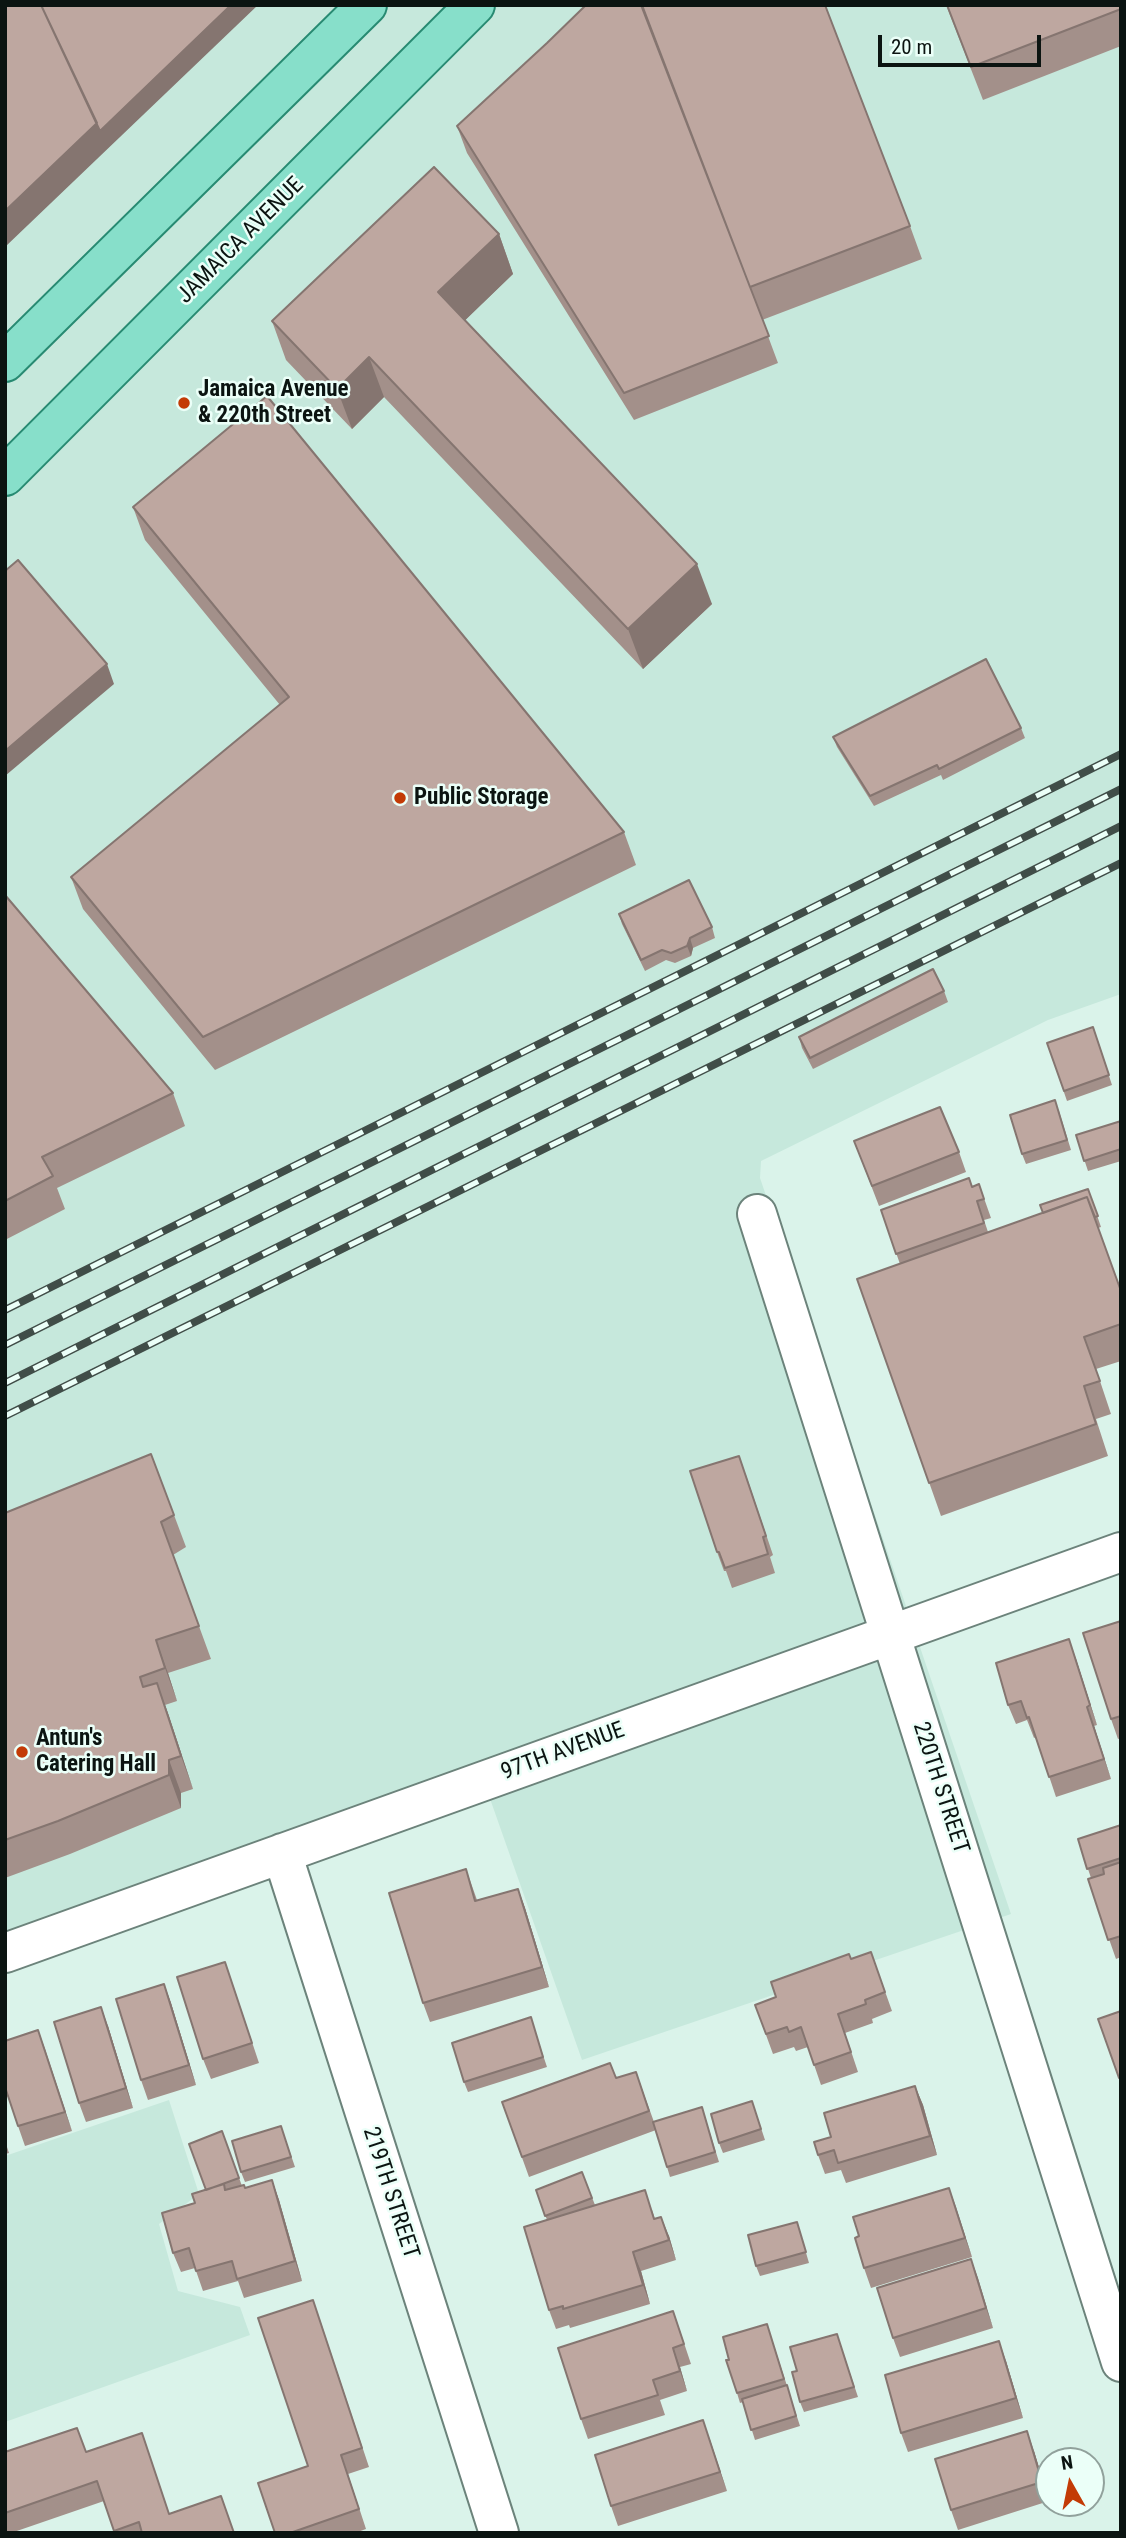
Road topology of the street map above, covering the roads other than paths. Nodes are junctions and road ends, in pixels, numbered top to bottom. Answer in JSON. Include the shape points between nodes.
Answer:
{"nodes":[{"id":1,"x":367,"y":5,"type":"edge"},
{"id":2,"x":475,"y":5,"type":"edge"},
{"id":3,"x":5,"y":362,"type":"edge"},
{"id":4,"x":9,"y":462,"type":"edge"},
{"id":5,"x":757,"y":1214,"type":"dead end"},
{"id":6,"x":1121,"y":1552,"type":"edge"},
{"id":7,"x":891,"y":1635,"type":"junction"},
{"id":8,"x":282,"y":1853,"type":"junction"},
{"id":9,"x":5,"y":1953,"type":"edge"},
{"id":10,"x":1121,"y":2362,"type":"edge"},
{"id":11,"x":499,"y":2533,"type":"edge"}],
"edges":[{"from":1,"to":3,"type":"main road"},
{"from":2,"to":4,"type":"main road","name":"JAMAICA AVENUE"},
{"from":5,"to":7,"type":"street","name":"220TH STREET"},
{"from":6,"to":7,"type":"street","name":"97TH AVENUE"},
{"from":7,"to":8,"type":"street","name":"97TH AVENUE"},
{"from":7,"to":10,"type":"street","name":"220TH STREET"},
{"from":8,"to":9,"type":"street","name":"97TH AVENUE"},
{"from":8,"to":11,"type":"street","name":"219TH STREET"}]}
